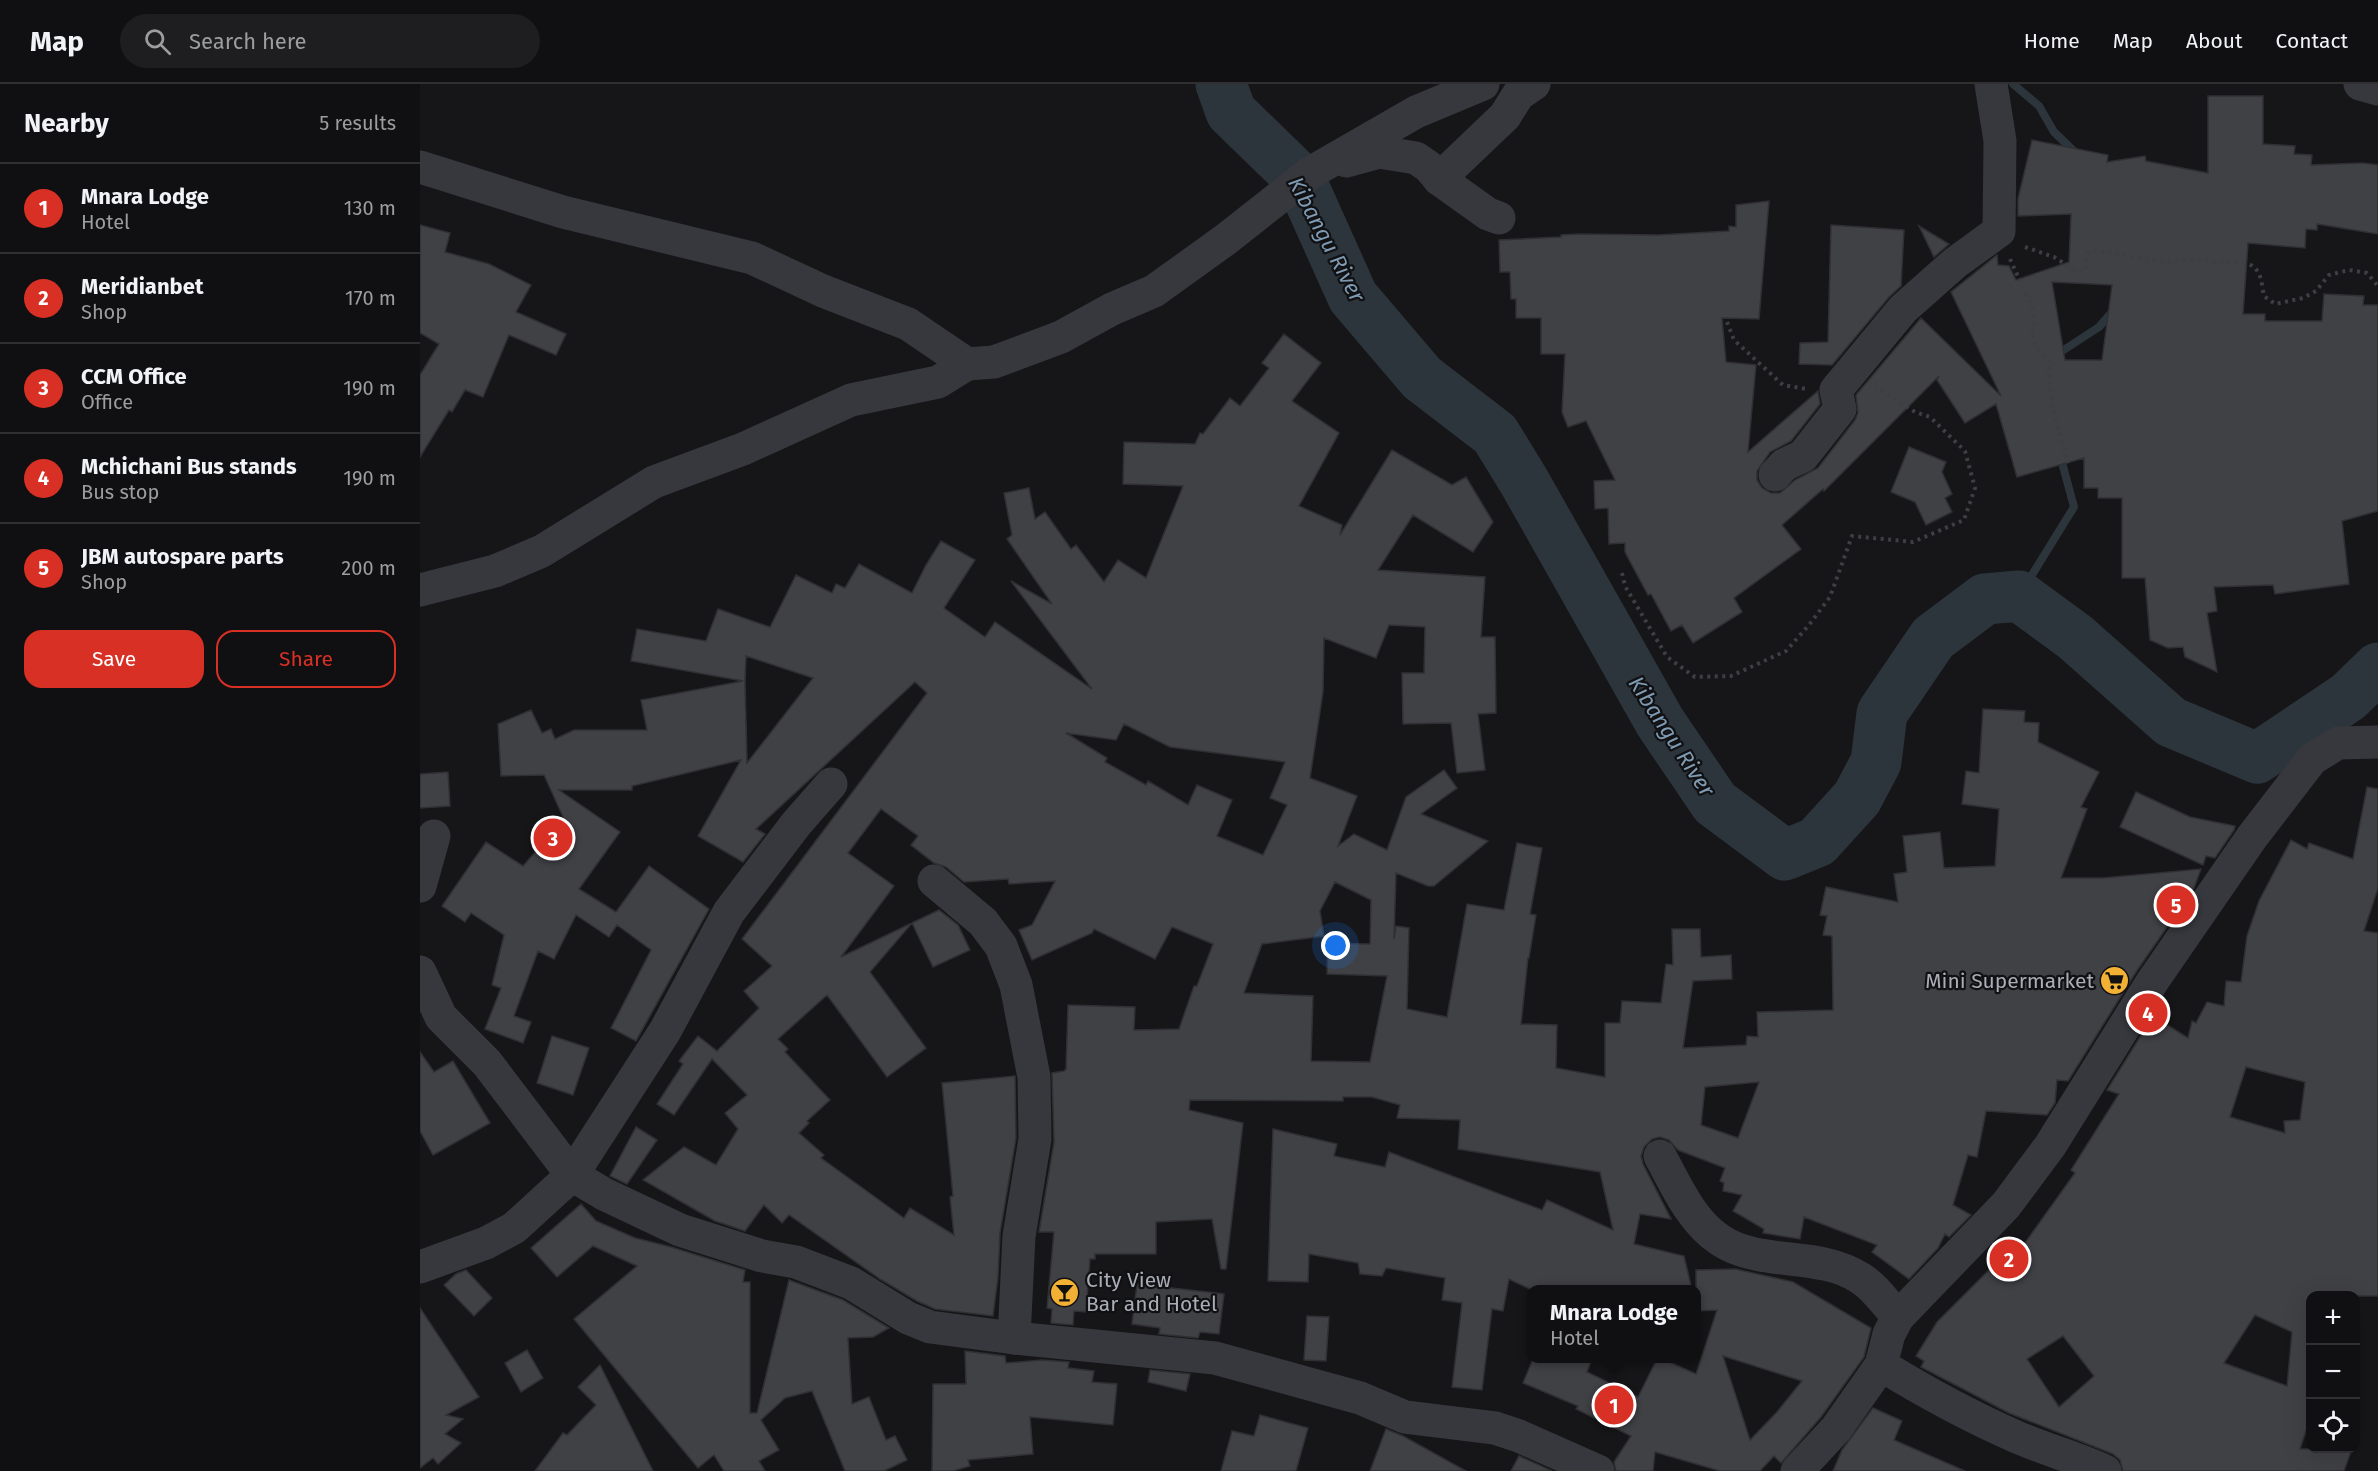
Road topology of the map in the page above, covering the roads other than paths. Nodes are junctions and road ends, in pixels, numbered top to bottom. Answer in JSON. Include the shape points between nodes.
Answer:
{"nodes":[{"id":1,"x":1483,"y":84,"type":"edge"},
{"id":2,"x":1534,"y":84,"type":"edge"},
{"id":3,"x":1991,"y":84,"type":"edge"},
{"id":4,"x":2360,"y":84,"type":"edge"},
{"id":5,"x":2378,"y":89,"type":"edge"},
{"id":6,"x":420,"y":167,"type":"edge"},
{"id":7,"x":1310,"y":173,"type":"junction"},
{"id":8,"x":1439,"y":179,"type":"junction"},
{"id":9,"x":1498,"y":218,"type":"dead end"},
{"id":10,"x":967,"y":364,"type":"junction"},
{"id":11,"x":1775,"y":476,"type":"dead end"},
{"id":12,"x":420,"y":590,"type":"edge"},
{"id":13,"x":2378,"y":742,"type":"edge"},
{"id":14,"x":831,"y":784,"type":"dead end"},
{"id":15,"x":434,"y":836,"type":"dead end"},
{"id":16,"x":934,"y":881,"type":"dead end"},
{"id":17,"x":420,"y":886,"type":"edge"},
{"id":18,"x":420,"y":972,"type":"edge"},
{"id":19,"x":1660,"y":1156,"type":"dead end"},
{"id":20,"x":572,"y":1175,"type":"junction"},
{"id":21,"x":420,"y":1266,"type":"edge"},
{"id":22,"x":1898,"y":1317,"type":"junction"},
{"id":23,"x":1014,"y":1338,"type":"junction"},
{"id":24,"x":1881,"y":1365,"type":"junction"},
{"id":25,"x":1598,"y":1471,"type":"edge"},
{"id":26,"x":1797,"y":1471,"type":"edge"},
{"id":27,"x":2105,"y":1471,"type":"edge"}],
"edges":[{"from":1,"to":7,"type":"street","via":[[1416,112]]},
{"from":2,"to":8,"type":"street","via":[[1518,95],[1505,116]]},
{"from":3,"to":11,"type":"street","via":[[2000,141],[1999,231],[1923,291],[1870,347],[1836,390],[1840,409],[1803,456],[1784,465]]},
{"from":4,"to":5,"type":"street"},
{"from":6,"to":10,"type":"street","via":[[563,212],[752,258],[908,324]]},
{"from":7,"to":8,"type":"street","via":[[1379,152],[1416,158]]},
{"from":7,"to":10,"type":"street","via":[[1154,291],[1061,337],[994,362]]},
{"from":8,"to":9,"type":"street"},
{"from":10,"to":12,"type":"street","via":[[938,382],[851,400],[743,449],[654,482],[542,550],[495,571]]},
{"from":13,"to":22,"type":"street","via":[[2338,743],[2312,759],[2252,837],[2152,982],[2050,1146],[2006,1205]]},
{"from":14,"to":20,"type":"street","via":[[729,912],[665,1031]]},
{"from":15,"to":17,"type":"street"},
{"from":16,"to":23,"type":"street","via":[[983,922],[1001,946],[1016,985],[1034,1077],[1035,1139],[1019,1236]]},
{"from":18,"to":20,"type":"street","via":[[441,1017],[487,1063]]},
{"from":19,"to":22,"type":"street","via":[[1681,1195],[1704,1227],[1721,1241],[1752,1253],[1822,1263],[1848,1271],[1862,1279]]},
{"from":20,"to":21,"type":"street","via":[[514,1228],[486,1243]]},
{"from":20,"to":23,"type":"street","via":[[680,1230],[762,1256],[796,1262],[851,1283],[930,1327]]},
{"from":22,"to":24,"type":"street"},
{"from":23,"to":25,"type":"street","via":[[1215,1358],[1360,1398],[1405,1416],[1495,1428]]},
{"from":24,"to":26,"type":"street","via":[[1836,1429]]},
{"from":24,"to":27,"type":"street","via":[[1971,1416]]}]}
